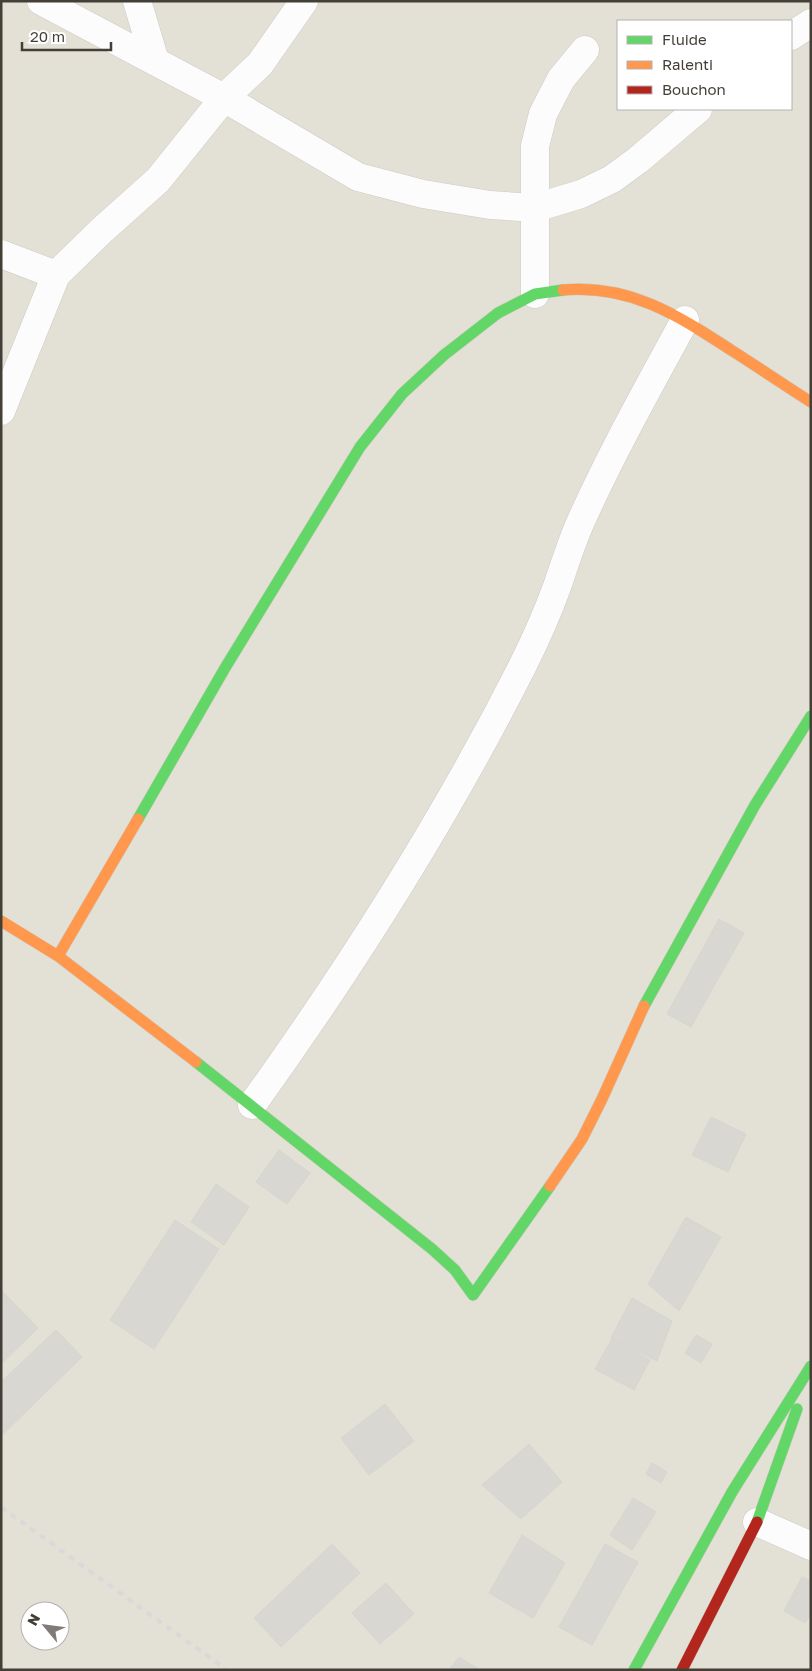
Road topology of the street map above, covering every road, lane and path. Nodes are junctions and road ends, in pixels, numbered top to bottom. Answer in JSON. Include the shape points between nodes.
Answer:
{"nodes":[{"id":1,"x":41,"y":1,"type":"edge"},
{"id":2,"x":137,"y":1,"type":"edge"},
{"id":3,"x":304,"y":1,"type":"edge"},
{"id":4,"x":811,"y":23,"type":"edge"},
{"id":5,"x":792,"y":35,"type":"edge"},
{"id":6,"x":585,"y":50,"type":"dead end"},
{"id":7,"x":155,"y":61,"type":"junction"},
{"id":8,"x":224,"y":98,"type":"junction"},
{"id":9,"x":697,"y":110,"type":"edge"},
{"id":10,"x":535,"y":208,"type":"junction"},
{"id":11,"x":1,"y":254,"type":"edge"},
{"id":12,"x":56,"y":275,"type":"junction"},
{"id":13,"x":535,"y":294,"type":"junction"},
{"id":14,"x":685,"y":320,"type":"junction"},
{"id":15,"x":811,"y":402,"type":"edge"},
{"id":16,"x":1,"y":411,"type":"edge"},
{"id":17,"x":811,"y":716,"type":"edge"},
{"id":18,"x":1,"y":921,"type":"edge"},
{"id":19,"x":58,"y":956,"type":"junction"},
{"id":20,"x":252,"y":1106,"type":"junction"},
{"id":21,"x":811,"y":1366,"type":"edge"},
{"id":22,"x":811,"y":1370,"type":"edge"},
{"id":23,"x":757,"y":1522,"type":"junction"},
{"id":24,"x":811,"y":1546,"type":"edge"},
{"id":25,"x":634,"y":1670,"type":"edge"},
{"id":26,"x":682,"y":1670,"type":"edge"}],
"edges":[{"from":1,"to":7,"type":"street"},
{"from":2,"to":7,"type":"street"},
{"from":3,"to":8,"type":"street","via":[[260,64]]},
{"from":4,"to":5,"type":"street"},
{"from":6,"to":10,"type":"street","via":[[561,79],[543,114],[535,146]]},
{"from":7,"to":8,"type":"street"},
{"from":8,"to":10,"type":"street","via":[[358,178],[490,206]]},
{"from":8,"to":12,"type":"street","via":[[158,180]]},
{"from":9,"to":10,"type":"street","via":[[612,179],[582,194]]},
{"from":10,"to":13,"type":"street"},
{"from":11,"to":12,"type":"street"},
{"from":12,"to":16,"type":"street"},
{"from":13,"to":14,"type":"street","via":[[596,289],[639,299]]},
{"from":13,"to":19,"type":"street","via":[[498,313],[444,355],[402,394],[360,448],[225,668]]},
{"from":14,"to":15,"type":"street"},
{"from":14,"to":20,"type":"street","via":[[606,466],[523,666],[456,791],[370,934]]},
{"from":17,"to":20,"type":"street","via":[[755,804],[650,994],[582,1139],[473,1295],[455,1270],[432,1250]]},
{"from":18,"to":19,"type":"street"},
{"from":19,"to":20,"type":"street"},
{"from":21,"to":25,"type":"street","via":[[732,1492]]},
{"from":22,"to":23,"type":"street"},
{"from":23,"to":24,"type":"street"},
{"from":23,"to":26,"type":"street"}]}
